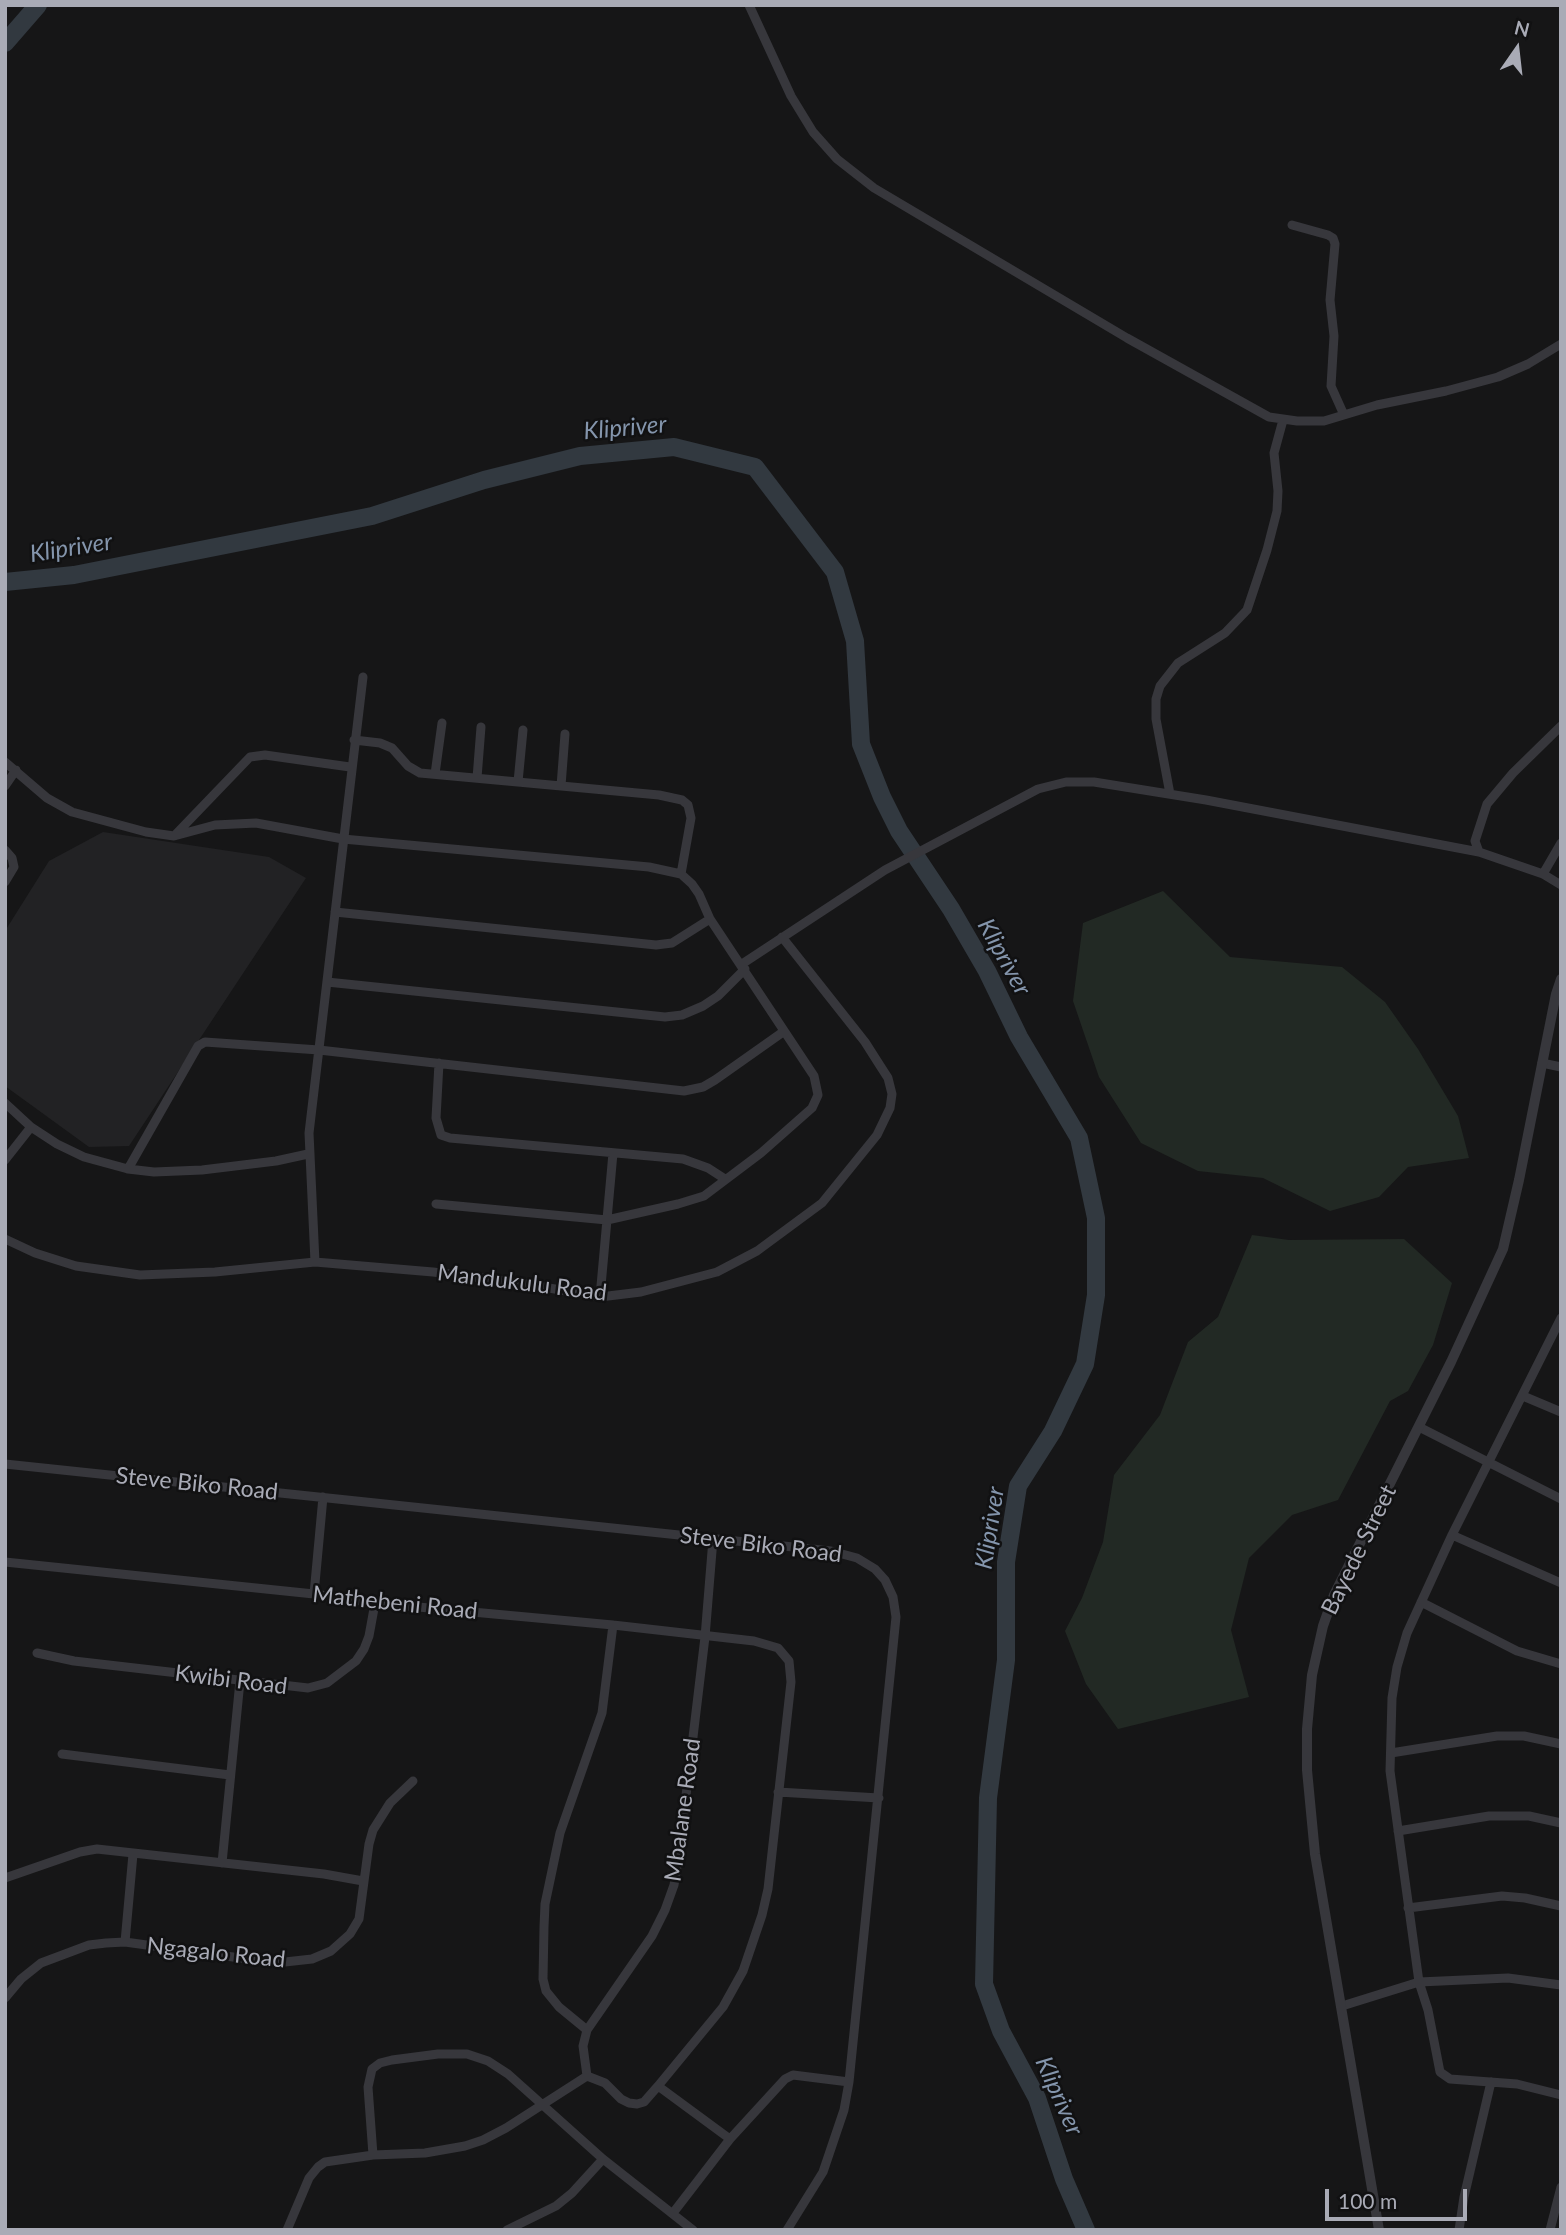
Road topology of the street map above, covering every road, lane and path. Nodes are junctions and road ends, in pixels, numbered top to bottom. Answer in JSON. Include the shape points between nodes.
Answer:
{"nodes":[{"id":1,"x":749,"y":5,"type":"edge"},
{"id":2,"x":1292,"y":225,"type":"dead end"},
{"id":3,"x":1561,"y":344,"type":"edge"},
{"id":4,"x":1344,"y":415,"type":"junction"},
{"id":5,"x":1283,"y":420,"type":"junction"},
{"id":6,"x":363,"y":677,"type":"dead end"},
{"id":7,"x":442,"y":723,"type":"dead end"},
{"id":8,"x":1561,"y":726,"type":"edge"},
{"id":9,"x":481,"y":727,"type":"dead end"},
{"id":10,"x":523,"y":730,"type":"dead end"},
{"id":11,"x":565,"y":734,"type":"dead end"},
{"id":12,"x":354,"y":740,"type":"junction"},
{"id":13,"x":5,"y":762,"type":"edge"},
{"id":14,"x":350,"y":767,"type":"junction"},
{"id":15,"x":16,"y":771,"type":"junction"},
{"id":16,"x":435,"y":774,"type":"junction"},
{"id":17,"x":477,"y":778,"type":"junction"},
{"id":18,"x":518,"y":782,"type":"junction"},
{"id":19,"x":5,"y":786,"type":"edge"},
{"id":20,"x":561,"y":786,"type":"junction"},
{"id":21,"x":1170,"y":794,"type":"junction"},
{"id":22,"x":174,"y":836,"type":"junction"},
{"id":23,"x":343,"y":839,"type":"junction"},
{"id":24,"x":1561,"y":843,"type":"edge"},
{"id":25,"x":5,"y":850,"type":"edge"},
{"id":26,"x":1479,"y":852,"type":"junction"},
{"id":27,"x":681,"y":874,"type":"junction"},
{"id":28,"x":1543,"y":874,"type":"junction"},
{"id":29,"x":5,"y":882,"type":"edge"},
{"id":30,"x":1561,"y":885,"type":"edge"},
{"id":31,"x":335,"y":912,"type":"junction"},
{"id":32,"x":710,"y":919,"type":"junction"},
{"id":33,"x":782,"y":937,"type":"junction"},
{"id":34,"x":744,"y":967,"type":"junction"},
{"id":35,"x":1561,"y":979,"type":"edge"},
{"id":36,"x":327,"y":982,"type":"junction"},
{"id":37,"x":783,"y":1032,"type":"junction"},
{"id":38,"x":319,"y":1050,"type":"junction"},
{"id":39,"x":439,"y":1063,"type":"junction"},
{"id":40,"x":1542,"y":1063,"type":"junction"},
{"id":41,"x":1561,"y":1067,"type":"edge"},
{"id":42,"x":5,"y":1103,"type":"edge"},
{"id":43,"x":31,"y":1128,"type":"junction"},
{"id":44,"x":613,"y":1153,"type":"junction"},
{"id":45,"x":308,"y":1154,"type":"junction"},
{"id":46,"x":5,"y":1160,"type":"edge"},
{"id":47,"x":128,"y":1169,"type":"junction"},
{"id":48,"x":726,"y":1179,"type":"junction"},
{"id":49,"x":436,"y":1204,"type":"dead end"},
{"id":50,"x":607,"y":1220,"type":"junction"},
{"id":51,"x":5,"y":1239,"type":"edge"},
{"id":52,"x":315,"y":1262,"type":"junction"},
{"id":53,"x":600,"y":1297,"type":"junction"},
{"id":54,"x":1560,"y":1320,"type":"edge"},
{"id":55,"x":1523,"y":1396,"type":"junction"},
{"id":56,"x":1561,"y":1412,"type":"edge"},
{"id":57,"x":1419,"y":1427,"type":"junction"},
{"id":58,"x":5,"y":1464,"type":"edge"},
{"id":59,"x":1488,"y":1464,"type":"junction"},
{"id":60,"x":323,"y":1497,"type":"junction"},
{"id":61,"x":1561,"y":1499,"type":"edge"},
{"id":62,"x":1452,"y":1535,"type":"junction"},
{"id":63,"x":713,"y":1539,"type":"junction"},
{"id":64,"x":5,"y":1562,"type":"edge"},
{"id":65,"x":1561,"y":1583,"type":"edge"},
{"id":66,"x":314,"y":1594,"type":"junction"},
{"id":67,"x":1421,"y":1602,"type":"junction"},
{"id":68,"x":375,"y":1603,"type":"junction"},
{"id":69,"x":613,"y":1625,"type":"junction"},
{"id":70,"x":705,"y":1636,"type":"junction"},
{"id":71,"x":37,"y":1653,"type":"dead end"},
{"id":72,"x":1561,"y":1664,"type":"edge"},
{"id":73,"x":240,"y":1681,"type":"junction"},
{"id":74,"x":1561,"y":1744,"type":"edge"},
{"id":75,"x":1391,"y":1753,"type":"junction"},
{"id":76,"x":62,"y":1754,"type":"dead end"},
{"id":77,"x":230,"y":1775,"type":"junction"},
{"id":78,"x":413,"y":1781,"type":"dead end"},
{"id":79,"x":778,"y":1792,"type":"junction"},
{"id":80,"x":878,"y":1798,"type":"junction"},
{"id":81,"x":1561,"y":1823,"type":"edge"},
{"id":82,"x":1398,"y":1830,"type":"junction"},
{"id":83,"x":133,"y":1854,"type":"junction"},
{"id":84,"x":222,"y":1863,"type":"junction"},
{"id":85,"x":5,"y":1878,"type":"edge"},
{"id":86,"x":363,"y":1881,"type":"junction"},
{"id":87,"x":1561,"y":1906,"type":"edge"},
{"id":88,"x":1408,"y":1908,"type":"junction"},
{"id":89,"x":125,"y":1942,"type":"junction"},
{"id":90,"x":1419,"y":1982,"type":"junction"},
{"id":91,"x":1561,"y":1985,"type":"edge"},
{"id":92,"x":5,"y":1998,"type":"edge"},
{"id":93,"x":1343,"y":2011,"type":"junction"},
{"id":94,"x":587,"y":2031,"type":"junction"},
{"id":95,"x":587,"y":2076,"type":"junction"},
{"id":96,"x":849,"y":2082,"type":"junction"},
{"id":97,"x":1491,"y":2082,"type":"junction"},
{"id":98,"x":659,"y":2086,"type":"junction"},
{"id":99,"x":1561,"y":2095,"type":"edge"},
{"id":100,"x":540,"y":2104,"type":"junction"},
{"id":101,"x":730,"y":2139,"type":"junction"},
{"id":102,"x":373,"y":2155,"type":"junction"},
{"id":103,"x":603,"y":2159,"type":"junction"},
{"id":104,"x":1561,"y":2187,"type":"edge"},
{"id":105,"x":673,"y":2213,"type":"junction"},
{"id":106,"x":287,"y":2230,"type":"edge"},
{"id":107,"x":507,"y":2230,"type":"edge"},
{"id":108,"x":693,"y":2230,"type":"edge"},
{"id":109,"x":787,"y":2230,"type":"edge"},
{"id":110,"x":1379,"y":2230,"type":"edge"},
{"id":111,"x":1460,"y":2230,"type":"edge"},
{"id":112,"x":1550,"y":2230,"type":"edge"}],
"edges":[{"from":1,"to":5,"type":"street","via":[[813,132],[837,159],[874,188],[1127,338]]},
{"from":2,"to":4,"type":"street","via":[[1328,235],[1335,244],[1331,386]]},
{"from":3,"to":4,"type":"street","via":[[1498,377]]},
{"from":4,"to":5,"type":"street","via":[[1324,421]]},
{"from":5,"to":21,"type":"street","via":[[1274,453],[1276,511],[1247,610],[1224,633],[1178,663],[1156,699]]},
{"from":6,"to":12,"type":"street"},
{"from":7,"to":16,"type":"street"},
{"from":8,"to":26,"type":"street","via":[[1487,804],[1475,841]]},
{"from":9,"to":17,"type":"street"},
{"from":10,"to":18,"type":"street"},
{"from":11,"to":20,"type":"street"},
{"from":12,"to":14,"type":"street"},
{"from":12,"to":16,"type":"street","via":[[386,746],[412,770]]},
{"from":13,"to":15,"type":"street"},
{"from":14,"to":22,"type":"street","via":[[256,755]]},
{"from":14,"to":23,"type":"street"},
{"from":15,"to":19,"type":"street"},
{"from":15,"to":22,"type":"street","via":[[72,812]]},
{"from":16,"to":17,"type":"street"},
{"from":17,"to":18,"type":"street"},
{"from":18,"to":20,"type":"street"},
{"from":20,"to":27,"type":"street","via":[[667,796],[686,802],[691,818]]},
{"from":21,"to":26,"type":"street"},
{"from":21,"to":33,"type":"street","via":[[1094,782],[1038,789],[885,870]]},
{"from":22,"to":23,"type":"street","via":[[242,822]]},
{"from":23,"to":27,"type":"street","via":[[649,867]]},
{"from":23,"to":31,"type":"street"},
{"from":24,"to":28,"type":"street"},
{"from":25,"to":29,"type":"street","via":[[14,866]]},
{"from":26,"to":28,"type":"street"},
{"from":27,"to":32,"type":"street","via":[[699,894]]},
{"from":28,"to":30,"type":"street"},
{"from":31,"to":32,"type":"street","via":[[656,946],[672,943]]},
{"from":31,"to":36,"type":"street"},
{"from":32,"to":34,"type":"street"},
{"from":33,"to":34,"type":"street"},
{"from":33,"to":53,"type":"street","name":"Mandukulu Road","via":[[865,1042],[888,1079],[890,1108],[877,1135],[822,1203],[757,1251],[705,1276]]},
{"from":34,"to":36,"type":"street","via":[[718,996],[691,1012],[670,1017]]},
{"from":34,"to":37,"type":"street"},
{"from":35,"to":40,"type":"street","name":"Bayede Street"},
{"from":36,"to":38,"type":"street"},
{"from":37,"to":39,"type":"street","via":[[694,1090]]},
{"from":37,"to":48,"type":"street","via":[[814,1076],[817,1099],[804,1116]]},
{"from":38,"to":39,"type":"street"},
{"from":38,"to":45,"type":"street"},
{"from":38,"to":47,"type":"street","via":[[201,1043]]},
{"from":39,"to":44,"type":"street","via":[[436,1118],[441,1135]]},
{"from":40,"to":41,"type":"street"},
{"from":40,"to":57,"type":"street","name":"Bayede Street","via":[[1503,1249]]},
{"from":42,"to":43,"type":"street"},
{"from":43,"to":46,"type":"street"},
{"from":43,"to":47,"type":"street","via":[[83,1157]]},
{"from":44,"to":48,"type":"street","via":[[683,1159]]},
{"from":44,"to":50,"type":"street"},
{"from":45,"to":47,"type":"street","via":[[202,1170]]},
{"from":45,"to":52,"type":"street"},
{"from":48,"to":50,"type":"street","via":[[704,1196]]},
{"from":49,"to":50,"type":"street"},
{"from":50,"to":53,"type":"street"},
{"from":51,"to":52,"type":"street","name":"Mandukulu Road","via":[[76,1266],[126,1274],[173,1275]]},
{"from":52,"to":53,"type":"street","name":"Mandukulu Road","via":[[515,1282]]},
{"from":54,"to":55,"type":"street"},
{"from":55,"to":56,"type":"street"},
{"from":55,"to":59,"type":"street"},
{"from":57,"to":59,"type":"street"},
{"from":57,"to":93,"type":"street","name":"Bayede Street","via":[[1334,1595],[1312,1675],[1307,1745],[1311,1815]]},
{"from":58,"to":60,"type":"street","name":"Steve Biko Road"},
{"from":59,"to":61,"type":"street"},
{"from":59,"to":62,"type":"street"},
{"from":60,"to":63,"type":"street","name":"Steve Biko Road"},
{"from":60,"to":66,"type":"street"},
{"from":62,"to":65,"type":"street"},
{"from":62,"to":67,"type":"street"},
{"from":63,"to":70,"type":"street","name":"Mbalane Road"},
{"from":63,"to":80,"type":"street","name":"Steve Biko Road","via":[[842,1553],[869,1564],[885,1580],[896,1617]]},
{"from":64,"to":66,"type":"street","name":"Mathebeni Road"},
{"from":66,"to":68,"type":"street","name":"Mathebeni Road"},
{"from":67,"to":72,"type":"street","via":[[1517,1651]]},
{"from":67,"to":75,"type":"street","via":[[1397,1667]]},
{"from":68,"to":69,"type":"street","name":"Mathebeni Road"},
{"from":68,"to":73,"type":"street","name":"Kwibi Road","via":[[360,1656],[327,1683],[299,1688]]},
{"from":69,"to":70,"type":"street","name":"Mathebeni Road"},
{"from":69,"to":94,"type":"street","via":[[602,1713],[560,1833],[545,1904],[546,1990]]},
{"from":70,"to":79,"type":"street","name":"Mathebeni Road","via":[[768,1643],[789,1661],[791,1682]]},
{"from":70,"to":94,"type":"street","name":"Mbalane Road","via":[[674,1885],[652,1936]]},
{"from":71,"to":73,"type":"street","name":"Kwibi Road"},
{"from":73,"to":77,"type":"street"},
{"from":74,"to":75,"type":"street","via":[[1497,1736]]},
{"from":75,"to":82,"type":"street"},
{"from":76,"to":77,"type":"street"},
{"from":77,"to":84,"type":"street"},
{"from":78,"to":86,"type":"street","name":"Ngagalo Road","via":[[390,1803],[373,1829]]},
{"from":79,"to":80,"type":"street"},
{"from":79,"to":98,"type":"street","via":[[768,1889],[743,1971],[723,2007]]},
{"from":80,"to":96,"type":"street","name":"Steve Biko Road"},
{"from":81,"to":82,"type":"street","via":[[1500,1815]]},
{"from":82,"to":88,"type":"street"},
{"from":83,"to":84,"type":"street"},
{"from":83,"to":85,"type":"street","via":[[86,1850]]},
{"from":83,"to":89,"type":"street"},
{"from":84,"to":86,"type":"street"},
{"from":86,"to":89,"type":"street","name":"Ngagalo Road","via":[[359,1919],[353,1930],[331,1951],[312,1959],[270,1963]]},
{"from":87,"to":88,"type":"street","via":[[1502,1896]]},
{"from":88,"to":90,"type":"street"},
{"from":89,"to":92,"type":"street","name":"Ngagalo Road","via":[[89,1945],[48,1959]]},
{"from":90,"to":91,"type":"street","via":[[1508,1978]]},
{"from":90,"to":93,"type":"street"},
{"from":90,"to":97,"type":"street","via":[[1440,2072],[1450,2080]]},
{"from":93,"to":110,"type":"street","name":"Bayede Street"},
{"from":94,"to":95,"type":"street","via":[[583,2046]]},
{"from":95,"to":98,"type":"street","via":[[629,2103],[644,2102]]},
{"from":95,"to":100,"type":"street"},
{"from":96,"to":101,"type":"street","via":[[789,2076]]},
{"from":96,"to":109,"type":"street","name":"Steve Biko Road","via":[[823,2172]]},
{"from":97,"to":99,"type":"street"},
{"from":97,"to":111,"type":"street","via":[[1466,2184]]},
{"from":98,"to":101,"type":"street"},
{"from":100,"to":102,"type":"street","via":[[495,2134],[465,2147]]},
{"from":100,"to":102,"type":"street","via":[[496,2066],[467,2054],[380,2063],[369,2080]]},
{"from":100,"to":103,"type":"street"},
{"from":101,"to":105,"type":"street"},
{"from":102,"to":106,"type":"street","via":[[318,2167]]},
{"from":103,"to":105,"type":"street"},
{"from":103,"to":107,"type":"street","via":[[556,2206]]},
{"from":104,"to":112,"type":"street"},
{"from":105,"to":108,"type":"street"}]}
